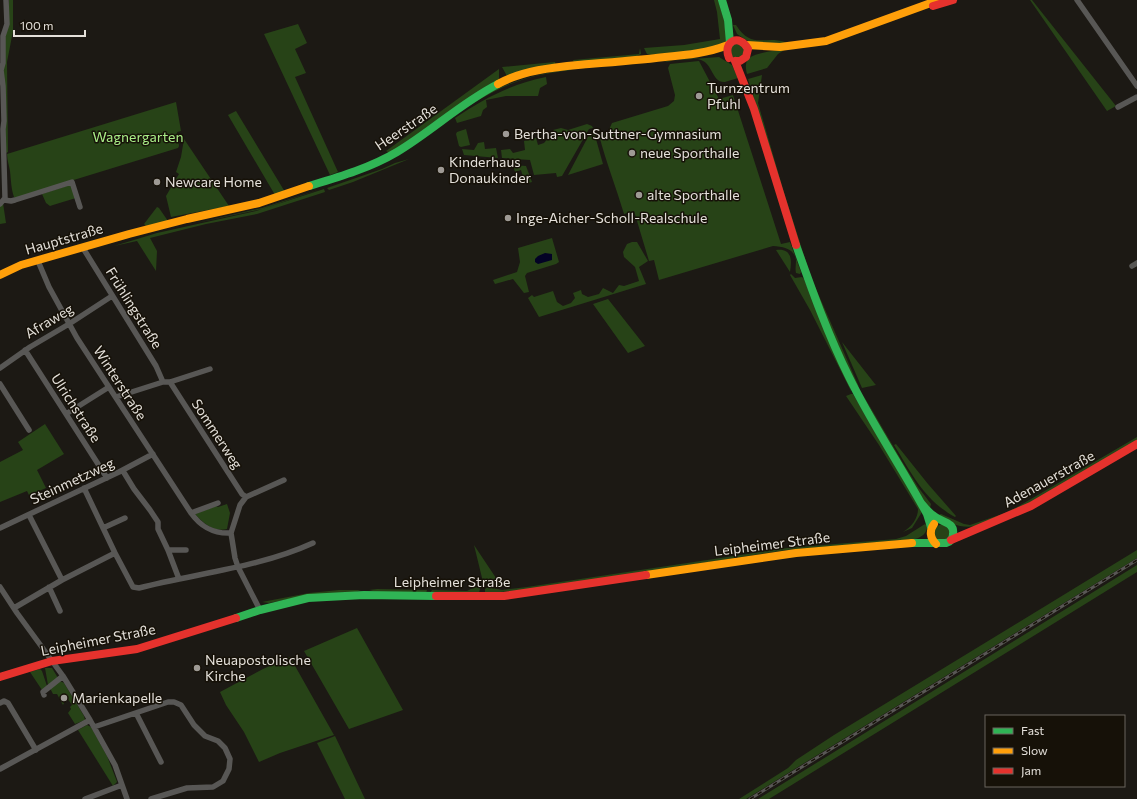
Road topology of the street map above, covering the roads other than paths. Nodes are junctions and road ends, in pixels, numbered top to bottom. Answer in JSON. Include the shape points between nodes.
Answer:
{"nodes":[{"id":1,"x":6,"y":0,"type":"edge"},
{"id":2,"x":722,"y":0,"type":"edge"},
{"id":3,"x":939,"y":0,"type":"edge"},
{"id":4,"x":954,"y":0,"type":"edge"},
{"id":5,"x":1077,"y":0,"type":"edge"},
{"id":6,"x":918,"y":8,"type":"junction"},
{"id":7,"x":728,"y":20,"type":"junction"},
{"id":8,"x":2,"y":29,"type":"edge"},
{"id":9,"x":739,"y":40,"type":"junction"},
{"id":10,"x":729,"y":44,"type":"junction"},
{"id":11,"x":746,"y":53,"type":"junction"},
{"id":12,"x":687,"y":55,"type":"junction"},
{"id":13,"x":732,"y":59,"type":"junction"},
{"id":14,"x":0,"y":70,"type":"edge"},
{"id":15,"x":1137,"y":86,"type":"edge"},
{"id":16,"x":747,"y":89,"type":"junction"},
{"id":17,"x":1137,"y":97,"type":"edge"},
{"id":18,"x":1118,"y":107,"type":"dead end"},
{"id":19,"x":1,"y":129,"type":"edge"},
{"id":20,"x":2,"y":202,"type":"edge"},
{"id":21,"x":80,"y":207,"type":"dead end"},
{"id":22,"x":137,"y":232,"type":"joint"},
{"id":23,"x":83,"y":248,"type":"junction"},
{"id":24,"x":38,"y":261,"type":"junction"},
{"id":25,"x":0,"y":275,"type":"edge"},
{"id":26,"x":112,"y":296,"type":"junction"},
{"id":27,"x":69,"y":324,"type":"junction"},
{"id":28,"x":25,"y":350,"type":"junction"},
{"id":29,"x":0,"y":368,"type":"edge"},
{"id":30,"x":210,"y":369,"type":"dead end"},
{"id":31,"x":163,"y":382,"type":"junction"},
{"id":32,"x":170,"y":382,"type":"junction"},
{"id":33,"x":0,"y":384,"type":"edge"},
{"id":34,"x":109,"y":387,"type":"junction"},
{"id":35,"x":116,"y":397,"type":"junction"},
{"id":36,"x":66,"y":414,"type":"junction"},
{"id":37,"x":29,"y":430,"type":"dead end"},
{"id":38,"x":1137,"y":444,"type":"edge"},
{"id":39,"x":153,"y":454,"type":"junction"},
{"id":40,"x":123,"y":471,"type":"junction"},
{"id":41,"x":107,"y":478,"type":"junction"},
{"id":42,"x":284,"y":480,"type":"dead end"},
{"id":43,"x":84,"y":488,"type":"junction"},
{"id":44,"x":246,"y":497,"type":"junction"},
{"id":45,"x":218,"y":503,"type":"dead end"},
{"id":46,"x":921,"y":503,"type":"junction"},
{"id":47,"x":191,"y":513,"type":"junction"},
{"id":48,"x":29,"y":515,"type":"junction"},
{"id":49,"x":125,"y":518,"type":"dead end"},
{"id":50,"x":940,"y":521,"type":"junction"},
{"id":51,"x":952,"y":527,"type":"junction"},
{"id":52,"x":0,"y":528,"type":"edge"},
{"id":53,"x":103,"y":528,"type":"junction"},
{"id":54,"x":931,"y":530,"type":"junction"},
{"id":55,"x":970,"y":531,"type":"junction"},
{"id":56,"x":231,"y":533,"type":"junction"},
{"id":57,"x":951,"y":540,"type":"junction"},
{"id":58,"x":313,"y":543,"type":"dead end"},
{"id":59,"x":912,"y":543,"type":"junction"},
{"id":60,"x":936,"y":544,"type":"junction"},
{"id":61,"x":168,"y":550,"type":"junction"},
{"id":62,"x":186,"y":550,"type":"dead end"},
{"id":63,"x":115,"y":553,"type":"junction"},
{"id":64,"x":238,"y":567,"type":"junction"},
{"id":65,"x":179,"y":579,"type":"junction"},
{"id":66,"x":62,"y":580,"type":"junction"},
{"id":67,"x":0,"y":587,"type":"edge"},
{"id":68,"x":49,"y":588,"type":"junction"},
{"id":69,"x":14,"y":608,"type":"junction"},
{"id":70,"x":260,"y":610,"type":"junction"},
{"id":71,"x":60,"y":611,"type":"dead end"},
{"id":72,"x":52,"y":661,"type":"junction"},
{"id":73,"x":63,"y":676,"type":"junction"},
{"id":74,"x":0,"y":677,"type":"edge"},
{"id":75,"x":44,"y":695,"type":"dead end"},
{"id":76,"x":0,"y":703,"type":"edge"},
{"id":77,"x":136,"y":713,"type":"junction"},
{"id":78,"x":90,"y":720,"type":"junction"},
{"id":79,"x":94,"y":727,"type":"junction"},
{"id":80,"x":36,"y":750,"type":"junction"},
{"id":81,"x":161,"y":762,"type":"dead end"},
{"id":82,"x":0,"y":769,"type":"edge"},
{"id":83,"x":122,"y":785,"type":"junction"},
{"id":84,"x":85,"y":799,"type":"edge"},
{"id":85,"x":127,"y":799,"type":"edge"},
{"id":86,"x":151,"y":799,"type":"edge"}],
"edges":[{"from":1,"to":8,"type":"street","via":[[7,24]]},
{"from":2,"to":7,"type":"street"},
{"from":3,"to":6,"type":"street"},
{"from":4,"to":6,"type":"street"},
{"from":5,"to":15,"type":"street"},
{"from":6,"to":11,"type":"street","via":[[826,41]]},
{"from":7,"to":9,"type":"street"},
{"from":7,"to":10,"type":"street"},
{"from":8,"to":14,"type":"street","via":[[3,63]]},
{"from":9,"to":10,"type":"street"},
{"from":9,"to":11,"type":"street","via":[[744,42]]},
{"from":10,"to":12,"type":"street","name":"Heerstraße","via":[[716,50]]},
{"from":10,"to":13,"type":"street","via":[[727,52]]},
{"from":11,"to":13,"type":"street"},
{"from":11,"to":16,"type":"street"},
{"from":12,"to":13,"type":"street","name":"Heerstraße","via":[[720,55]]},
{"from":12,"to":22,"type":"street","name":"Heerstraße","via":[[552,68],[522,74],[480,93],[397,152],[371,165],[259,203]]},
{"from":13,"to":16,"type":"street"},
{"from":14,"to":19,"type":"street","via":[[4,121]]},
{"from":16,"to":46,"type":"street","via":[[799,254],[827,327],[878,433]]},
{"from":17,"to":18,"type":"street"},
{"from":19,"to":20,"type":"street","via":[[5,169]]},
{"from":20,"to":21,"type":"street","via":[[72,182]]},
{"from":22,"to":23,"type":"street","name":"Hauptstraße"},
{"from":23,"to":24,"type":"street","name":"Hauptstraße"},
{"from":23,"to":26,"type":"street","name":"Frühlingstraße"},
{"from":24,"to":25,"type":"street","name":"Hauptstraße","via":[[21,265]]},
{"from":24,"to":27,"type":"street","name":"Winterstraße","via":[[48,287]]},
{"from":26,"to":27,"type":"street","name":"Afraweg"},
{"from":26,"to":31,"type":"street","name":"Frühlingstraße","via":[[156,366]]},
{"from":27,"to":28,"type":"street","name":"Afraweg"},
{"from":27,"to":34,"type":"street","name":"Winterstraße"},
{"from":28,"to":29,"type":"street","name":"Afraweg"},
{"from":28,"to":36,"type":"street","name":"Ulrichstraße"},
{"from":30,"to":32,"type":"street"},
{"from":31,"to":32,"type":"street"},
{"from":31,"to":35,"type":"street"},
{"from":32,"to":44,"type":"street","name":"Sommerweg"},
{"from":33,"to":37,"type":"street"},
{"from":34,"to":35,"type":"street","name":"Winterstraße"},
{"from":34,"to":36,"type":"street"},
{"from":35,"to":39,"type":"street","name":"Winterstraße"},
{"from":36,"to":41,"type":"street","name":"Ulrichstraße"},
{"from":38,"to":55,"type":"street","name":"Adenauerstraße","via":[[1032,505]]},
{"from":39,"to":40,"type":"street","name":"Steinmetzweg"},
{"from":39,"to":47,"type":"street","name":"Winterstraße"},
{"from":40,"to":41,"type":"street","name":"Steinmetzweg"},
{"from":40,"to":61,"type":"street","via":[[158,522],[158,529]]},
{"from":41,"to":43,"type":"street","name":"Steinmetzweg"},
{"from":42,"to":44,"type":"street"},
{"from":43,"to":48,"type":"street","name":"Steinmetzweg"},
{"from":43,"to":53,"type":"street"},
{"from":44,"to":56,"type":"street","via":[[240,505]]},
{"from":45,"to":47,"type":"street"},
{"from":46,"to":50,"type":"street"},
{"from":46,"to":54,"type":"street"},
{"from":47,"to":56,"type":"street","name":"Winterstraße","via":[[200,525],[214,531]]},
{"from":48,"to":52,"type":"street","name":"Steinmetzweg"},
{"from":48,"to":66,"type":"street"},
{"from":49,"to":53,"type":"street"},
{"from":50,"to":51,"type":"street"},
{"from":50,"to":54,"type":"street","via":[[935,523]]},
{"from":51,"to":55,"type":"street"},
{"from":51,"to":57,"type":"street","via":[[954,534]]},
{"from":53,"to":63,"type":"street"},
{"from":54,"to":59,"type":"street","name":"Leipheimer Straße","via":[[925,538]]},
{"from":54,"to":60,"type":"street","via":[[932,540]]},
{"from":55,"to":57,"type":"street","name":"Adenauerstraße"},
{"from":56,"to":64,"type":"street"},
{"from":57,"to":60,"type":"street","via":[[944,544]]},
{"from":58,"to":64,"type":"street","via":[[293,552]]},
{"from":59,"to":60,"type":"street","name":"Leipheimer Straße"},
{"from":59,"to":70,"type":"street","name":"Leipheimer Straße","via":[[796,553],[504,596],[326,596],[285,602]]},
{"from":61,"to":62,"type":"street"},
{"from":61,"to":65,"type":"street"},
{"from":63,"to":65,"type":"street","via":[[133,587],[139,588]]},
{"from":63,"to":66,"type":"street"},
{"from":64,"to":65,"type":"street"},
{"from":64,"to":70,"type":"street"},
{"from":66,"to":68,"type":"street"},
{"from":67,"to":69,"type":"street"},
{"from":68,"to":69,"type":"street"},
{"from":68,"to":71,"type":"street"},
{"from":69,"to":72,"type":"street"},
{"from":70,"to":72,"type":"street","name":"Leipheimer Straße","via":[[137,649]]},
{"from":72,"to":73,"type":"street"},
{"from":72,"to":74,"type":"street","name":"Leipheimer Straße"},
{"from":73,"to":75,"type":"street","via":[[42,692]]},
{"from":73,"to":78,"type":"street"},
{"from":76,"to":80,"type":"street","via":[[8,703]]},
{"from":77,"to":79,"type":"street"},
{"from":77,"to":81,"type":"street"},
{"from":77,"to":86,"type":"street","via":[[168,702],[181,705],[194,725],[205,736],[218,741],[230,759],[229,769],[223,781],[215,786],[187,788]]},
{"from":78,"to":79,"type":"street"},
{"from":78,"to":80,"type":"street"},
{"from":79,"to":83,"type":"street","via":[[109,753]]},
{"from":80,"to":82,"type":"street"},
{"from":83,"to":84,"type":"street"},
{"from":83,"to":85,"type":"street"}]}
